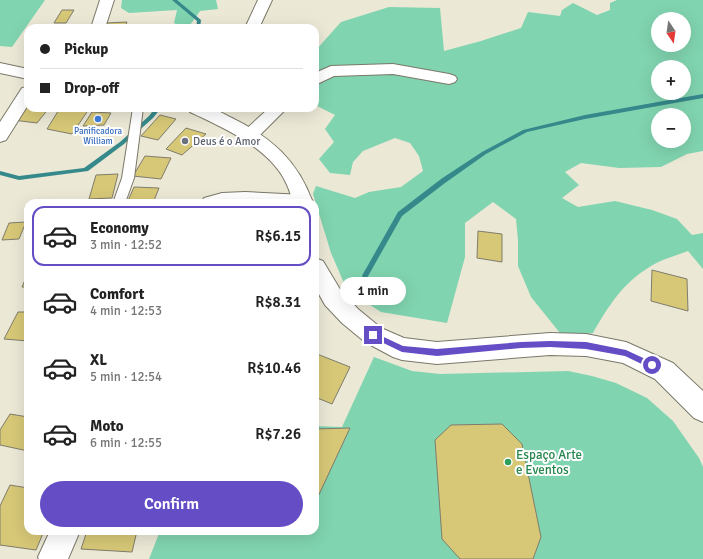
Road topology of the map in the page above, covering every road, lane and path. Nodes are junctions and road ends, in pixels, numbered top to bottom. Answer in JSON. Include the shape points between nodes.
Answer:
{"nodes":[{"id":1,"x":107,"y":0,"type":"edge"},
{"id":2,"x":265,"y":0,"type":"edge"},
{"id":3,"x":99,"y":24,"type":"edge"},
{"id":4,"x":254,"y":24,"type":"edge"},
{"id":5,"x":0,"y":68,"type":"edge"},
{"id":6,"x":24,"y":73,"type":"edge"},
{"id":7,"x":319,"y":78,"type":"edge"},
{"id":8,"x":449,"y":80,"type":"dead end"},
{"id":9,"x":24,"y":98,"type":"edge"},
{"id":10,"x":138,"y":112,"type":"edge"},
{"id":11,"x":204,"y":112,"type":"edge"},
{"id":12,"x":275,"y":112,"type":"edge"},
{"id":13,"x":0,"y":136,"type":"edge"},
{"id":14,"x":249,"y":136,"type":"junction"},
{"id":15,"x":120,"y":199,"type":"edge"},
{"id":16,"x":302,"y":199,"type":"edge"},
{"id":17,"x":319,"y":274,"type":"edge"},
{"id":18,"x":703,"y":410,"type":"edge"}],
"edges":[{"from":1,"to":3,"type":"main road"},
{"from":2,"to":4,"type":"main road"},
{"from":5,"to":6,"type":"main road"},
{"from":7,"to":8,"type":"main road","via":[[331,71],[393,69]]},
{"from":9,"to":13,"type":"main road"},
{"from":10,"to":15,"type":"lane","via":[[128,178]]},
{"from":11,"to":14,"type":"main road"},
{"from":12,"to":14,"type":"main road"},
{"from":14,"to":16,"type":"main road","via":[[267,147],[279,159],[297,182]]},
{"from":17,"to":18,"type":"main road","via":[[334,298],[350,316],[373,335],[402,349],[437,353],[550,344],[586,346],[626,353],[664,371]]}]}
